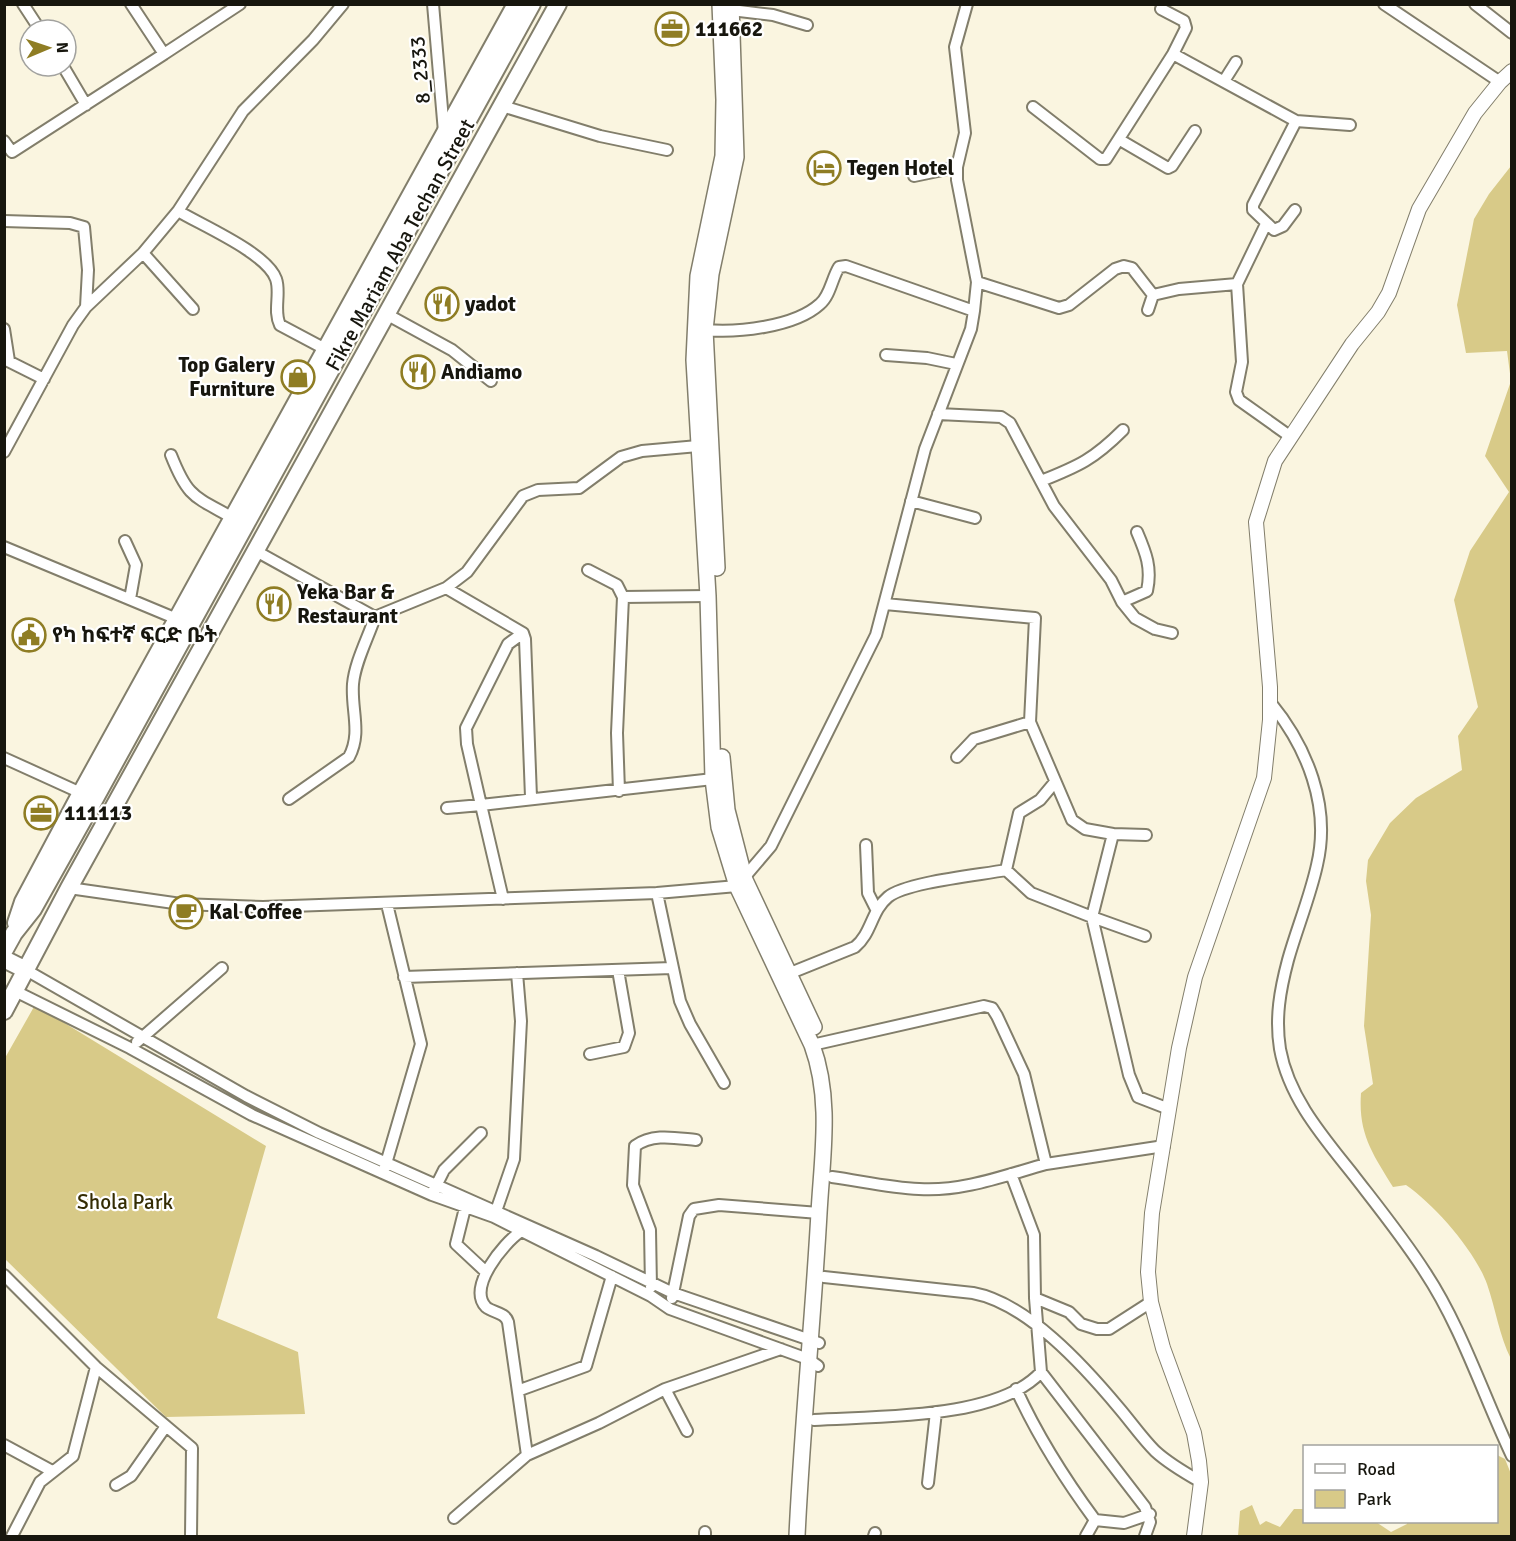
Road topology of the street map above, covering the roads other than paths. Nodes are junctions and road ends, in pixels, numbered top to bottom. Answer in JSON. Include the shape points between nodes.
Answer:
{"nodes":[{"id":1,"x":23,"y":4,"type":"edge"},
{"id":2,"x":130,"y":4,"type":"edge"},
{"id":3,"x":240,"y":4,"type":"edge"},
{"id":4,"x":343,"y":4,"type":"edge"},
{"id":5,"x":433,"y":4,"type":"edge"},
{"id":6,"x":516,"y":4,"type":"edge"},
{"id":7,"x":532,"y":4,"type":"edge"},
{"id":8,"x":558,"y":4,"type":"edge"},
{"id":9,"x":967,"y":4,"type":"edge"},
{"id":10,"x":1384,"y":4,"type":"edge"},
{"id":11,"x":1475,"y":4,"type":"edge"},
{"id":12,"x":728,"y":6,"type":"edge"},
{"id":13,"x":1161,"y":9,"type":"dead end"},
{"id":14,"x":32,"y":18,"type":"edge"},
{"id":15,"x":807,"y":25,"type":"dead end"},
{"id":16,"x":1512,"y":33,"type":"edge"},
{"id":17,"x":164,"y":54,"type":"junction"},
{"id":18,"x":1173,"y":54,"type":"junction"},
{"id":19,"x":1236,"y":62,"type":"dead end"},
{"id":20,"x":1512,"y":71,"type":"edge"},
{"id":21,"x":70,"y":78,"type":"edge"},
{"id":22,"x":1224,"y":81,"type":"junction"},
{"id":23,"x":1500,"y":82,"type":"junction"},
{"id":24,"x":86,"y":105,"type":"junction"},
{"id":25,"x":502,"y":106,"type":"junction"},
{"id":26,"x":1034,"y":107,"type":"dead end"},
{"id":27,"x":1296,"y":121,"type":"junction"},
{"id":28,"x":1350,"y":124,"type":"dead end"},
{"id":29,"x":444,"y":132,"type":"junction"},
{"id":30,"x":1195,"y":132,"type":"dead end"},
{"id":31,"x":1120,"y":140,"type":"junction"},
{"id":32,"x":4,"y":141,"type":"edge"},
{"id":33,"x":730,"y":141,"type":"junction"},
{"id":34,"x":668,"y":150,"type":"dead end"},
{"id":35,"x":8,"y":155,"type":"edge"},
{"id":36,"x":957,"y":167,"type":"junction"},
{"id":37,"x":914,"y":176,"type":"dead end"},
{"id":38,"x":1295,"y":210,"type":"dead end"},
{"id":39,"x":178,"y":212,"type":"junction"},
{"id":40,"x":4,"y":220,"type":"edge"},
{"id":41,"x":1266,"y":225,"type":"junction"},
{"id":42,"x":143,"y":253,"type":"junction"},
{"id":43,"x":977,"y":282,"type":"junction"},
{"id":44,"x":1237,"y":284,"type":"junction"},
{"id":45,"x":1153,"y":295,"type":"junction"},
{"id":46,"x":86,"y":308,"type":"junction"},
{"id":47,"x":193,"y":309,"type":"dead end"},
{"id":48,"x":1148,"y":310,"type":"dead end"},
{"id":49,"x":974,"y":311,"type":"junction"},
{"id":50,"x":388,"y":315,"type":"junction"},
{"id":51,"x":4,"y":329,"type":"edge"},
{"id":52,"x":705,"y":330,"type":"junction"},
{"id":53,"x":327,"y":350,"type":"junction"},
{"id":54,"x":886,"y":355,"type":"dead end"},
{"id":55,"x":7,"y":360,"type":"edge"},
{"id":56,"x":956,"y":364,"type":"junction"},
{"id":57,"x":44,"y":380,"type":"junction"},
{"id":58,"x":491,"y":381,"type":"dead end"},
{"id":59,"x":938,"y":414,"type":"junction"},
{"id":60,"x":1123,"y":430,"type":"dead end"},
{"id":61,"x":1290,"y":437,"type":"junction"},
{"id":62,"x":698,"y":446,"type":"junction"},
{"id":63,"x":4,"y":452,"type":"edge"},
{"id":64,"x":171,"y":455,"type":"dead end"},
{"id":65,"x":1041,"y":481,"type":"junction"},
{"id":66,"x":911,"y":501,"type":"junction"},
{"id":67,"x":232,"y":518,"type":"junction"},
{"id":68,"x":975,"y":518,"type":"dead end"},
{"id":69,"x":709,"y":532,"type":"junction"},
{"id":70,"x":1137,"y":532,"type":"dead end"},
{"id":71,"x":124,"y":541,"type":"dead end"},
{"id":72,"x":4,"y":547,"type":"edge"},
{"id":73,"x":256,"y":551,"type":"junction"},
{"id":74,"x":588,"y":570,"type":"dead end"},
{"id":75,"x":446,"y":588,"type":"junction"},
{"id":76,"x":708,"y":596,"type":"junction"},
{"id":77,"x":623,"y":597,"type":"junction"},
{"id":78,"x":130,"y":599,"type":"junction"},
{"id":79,"x":1122,"y":602,"type":"junction"},
{"id":80,"x":885,"y":604,"type":"junction"},
{"id":81,"x":375,"y":617,"type":"junction"},
{"id":82,"x":183,"y":625,"type":"junction"},
{"id":83,"x":523,"y":633,"type":"junction"},
{"id":84,"x":1172,"y":633,"type":"dead end"},
{"id":85,"x":206,"y":640,"type":"junction"},
{"id":86,"x":1270,"y":702,"type":"junction"},
{"id":87,"x":1030,"y":722,"type":"junction"},
{"id":88,"x":957,"y":757,"type":"dead end"},
{"id":89,"x":4,"y":758,"type":"edge"},
{"id":90,"x":713,"y":779,"type":"junction"},
{"id":91,"x":1055,"y":782,"type":"junction"},
{"id":92,"x":619,"y":791,"type":"junction"},
{"id":93,"x":81,"y":793,"type":"junction"},
{"id":94,"x":531,"y":797,"type":"junction"},
{"id":95,"x":289,"y":799,"type":"dead end"},
{"id":96,"x":481,"y":805,"type":"junction"},
{"id":97,"x":447,"y":808,"type":"dead end"},
{"id":98,"x":1113,"y":834,"type":"junction"},
{"id":99,"x":1146,"y":835,"type":"dead end"},
{"id":100,"x":866,"y":845,"type":"dead end"},
{"id":101,"x":1006,"y":870,"type":"junction"},
{"id":102,"x":741,"y":883,"type":"junction"},
{"id":103,"x":69,"y":888,"type":"junction"},
{"id":104,"x":657,"y":893,"type":"junction"},
{"id":105,"x":503,"y":899,"type":"junction"},
{"id":106,"x":387,"y":904,"type":"junction"},
{"id":107,"x":876,"y":909,"type":"junction"},
{"id":108,"x":1092,"y":917,"type":"junction"},
{"id":109,"x":14,"y":933,"type":"junction"},
{"id":110,"x":1145,"y":936,"type":"dead end"},
{"id":111,"x":4,"y":951,"type":"edge"},
{"id":112,"x":4,"y":959,"type":"edge"},
{"id":113,"x":222,"y":968,"type":"dead end"},
{"id":114,"x":672,"y":968,"type":"junction"},
{"id":115,"x":26,"y":970,"type":"junction"},
{"id":116,"x":618,"y":970,"type":"junction"},
{"id":117,"x":517,"y":973,"type":"junction"},
{"id":118,"x":788,"y":974,"type":"junction"},
{"id":119,"x":404,"y":977,"type":"junction"},
{"id":120,"x":10,"y":988,"type":"edge"},
{"id":121,"x":4,"y":1011,"type":"edge"},
{"id":122,"x":142,"y":1038,"type":"junction"},
{"id":123,"x":816,"y":1044,"type":"junction"},
{"id":124,"x":130,"y":1048,"type":"junction"},
{"id":125,"x":590,"y":1054,"type":"dead end"},
{"id":126,"x":724,"y":1083,"type":"dead end"},
{"id":127,"x":1169,"y":1109,"type":"junction"},
{"id":128,"x":481,"y":1133,"type":"dead end"},
{"id":129,"x":696,"y":1140,"type":"dead end"},
{"id":130,"x":1164,"y":1146,"type":"junction"},
{"id":131,"x":1046,"y":1164,"type":"junction"},
{"id":132,"x":384,"y":1168,"type":"junction"},
{"id":133,"x":1011,"y":1174,"type":"junction"},
{"id":134,"x":832,"y":1177,"type":"junction"},
{"id":135,"x":434,"y":1190,"type":"junction"},
{"id":136,"x":465,"y":1208,"type":"junction"},
{"id":137,"x":819,"y":1213,"type":"junction"},
{"id":138,"x":495,"y":1214,"type":"junction"},
{"id":139,"x":520,"y":1232,"type":"junction"},
{"id":140,"x":486,"y":1272,"type":"junction"},
{"id":141,"x":4,"y":1275,"type":"edge"},
{"id":142,"x":612,"y":1276,"type":"junction"},
{"id":143,"x":824,"y":1277,"type":"junction"},
{"id":144,"x":651,"y":1282,"type":"junction"},
{"id":145,"x":673,"y":1293,"type":"junction"},
{"id":146,"x":651,"y":1296,"type":"junction"},
{"id":147,"x":1035,"y":1298,"type":"junction"},
{"id":148,"x":1151,"y":1302,"type":"junction"},
{"id":149,"x":670,"y":1309,"type":"junction"},
{"id":150,"x":1037,"y":1325,"type":"junction"},
{"id":151,"x":815,"y":1342,"type":"junction"},
{"id":152,"x":781,"y":1349,"type":"junction"},
{"id":153,"x":813,"y":1363,"type":"junction"},
{"id":154,"x":96,"y":1367,"type":"junction"},
{"id":155,"x":1041,"y":1372,"type":"junction"},
{"id":156,"x":665,"y":1389,"type":"junction"},
{"id":157,"x":1016,"y":1389,"type":"junction"},
{"id":158,"x":520,"y":1390,"type":"junction"},
{"id":159,"x":936,"y":1412,"type":"junction"},
{"id":160,"x":814,"y":1420,"type":"junction"},
{"id":161,"x":166,"y":1426,"type":"junction"},
{"id":162,"x":687,"y":1431,"type":"dead end"},
{"id":163,"x":4,"y":1445,"type":"edge"},
{"id":164,"x":527,"y":1455,"type":"junction"},
{"id":165,"x":1512,"y":1456,"type":"edge"},
{"id":166,"x":52,"y":1471,"type":"junction"},
{"id":167,"x":1201,"y":1482,"type":"junction"},
{"id":168,"x":928,"y":1483,"type":"dead end"},
{"id":169,"x":116,"y":1485,"type":"dead end"},
{"id":170,"x":1150,"y":1514,"type":"junction"},
{"id":171,"x":454,"y":1518,"type":"dead end"},
{"id":172,"x":1095,"y":1520,"type":"junction"},
{"id":173,"x":12,"y":1536,"type":"edge"},
{"id":174,"x":191,"y":1536,"type":"edge"},
{"id":175,"x":796,"y":1536,"type":"edge"},
{"id":176,"x":805,"y":1536,"type":"edge"},
{"id":177,"x":1086,"y":1536,"type":"edge"},
{"id":178,"x":1145,"y":1536,"type":"edge"},
{"id":179,"x":1194,"y":1536,"type":"edge"}],
"edges":[{"from":1,"to":14,"type":"street"},
{"from":2,"to":17,"type":"street"},
{"from":3,"to":17,"type":"street"},
{"from":4,"to":39,"type":"street","via":[[243,111]]},
{"from":5,"to":29,"type":"street","name":"8_2333"},
{"from":6,"to":29,"type":"main road"},
{"from":7,"to":82,"type":"main road","name":"Fikre Mariam Aba Techan Street"},
{"from":8,"to":25,"type":"main road","name":"Fikre Mariam Aba Techan Street"},
{"from":9,"to":36,"type":"street","via":[[955,47],[965,134]]},
{"from":10,"to":23,"type":"street"},
{"from":11,"to":16,"type":"street"},
{"from":12,"to":15,"type":"street"},
{"from":12,"to":33,"type":"main road"},
{"from":13,"to":18,"type":"street","via":[[1186,24]]},
{"from":17,"to":24,"type":"street"},
{"from":18,"to":22,"type":"street"},
{"from":18,"to":31,"type":"street"},
{"from":19,"to":22,"type":"street"},
{"from":20,"to":23,"type":"street"},
{"from":21,"to":24,"type":"street"},
{"from":22,"to":27,"type":"street"},
{"from":23,"to":61,"type":"street","via":[[1475,113],[1419,209],[1389,293],[1378,312]]},
{"from":24,"to":35,"type":"street"},
{"from":25,"to":34,"type":"street","via":[[600,136]]},
{"from":25,"to":50,"type":"main road","name":"Fikre Mariam Aba Techan Street"},
{"from":26,"to":31,"type":"street","via":[[1104,161]]},
{"from":27,"to":28,"type":"street"},
{"from":27,"to":41,"type":"street","via":[[1254,200],[1254,210]]},
{"from":29,"to":53,"type":"main road"},
{"from":30,"to":31,"type":"street","via":[[1168,168]]},
{"from":32,"to":35,"type":"street"},
{"from":33,"to":52,"type":"main road","via":[[733,177],[711,274]]},
{"from":33,"to":62,"type":"main road","via":[[698,276],[694,360]]},
{"from":36,"to":37,"type":"street"},
{"from":36,"to":43,"type":"street"},
{"from":38,"to":41,"type":"street","via":[[1278,229]]},
{"from":39,"to":42,"type":"street"},
{"from":39,"to":53,"type":"street","via":[[240,244],[272,271],[277,283],[280,325]]},
{"from":40,"to":46,"type":"street","via":[[84,227]]},
{"from":41,"to":44,"type":"street"},
{"from":42,"to":46,"type":"street"},
{"from":42,"to":47,"type":"street"},
{"from":43,"to":45,"type":"street","via":[[1059,308],[1124,266],[1132,268]]},
{"from":43,"to":49,"type":"street"},
{"from":44,"to":45,"type":"street"},
{"from":44,"to":61,"type":"street","via":[[1242,362],[1237,397]]},
{"from":45,"to":48,"type":"street"},
{"from":46,"to":57,"type":"street"},
{"from":49,"to":52,"type":"street","via":[[846,266],[839,267],[820,305],[801,316],[729,332]]},
{"from":49,"to":56,"type":"street"},
{"from":50,"to":58,"type":"street","via":[[452,350]]},
{"from":50,"to":73,"type":"main road","name":"Fikre Mariam Aba Techan Street"},
{"from":51,"to":55,"type":"street"},
{"from":52,"to":69,"type":"main road"},
{"from":53,"to":67,"type":"main road"},
{"from":54,"to":56,"type":"street"},
{"from":55,"to":57,"type":"street"},
{"from":56,"to":59,"type":"street"},
{"from":57,"to":63,"type":"street"},
{"from":59,"to":65,"type":"street","via":[[1001,417],[1010,423]]},
{"from":59,"to":66,"type":"street"},
{"from":60,"to":65,"type":"street","via":[[1084,464]]},
{"from":61,"to":86,"type":"street","via":[[1275,462],[1256,522]]},
{"from":62,"to":69,"type":"main road"},
{"from":62,"to":75,"type":"street","via":[[642,451],[621,457],[579,488],[538,489],[523,495],[467,572]]},
{"from":64,"to":67,"type":"street","via":[[191,495]]},
{"from":65,"to":79,"type":"street","via":[[1054,506],[1111,580]]},
{"from":66,"to":68,"type":"street"},
{"from":66,"to":80,"type":"street"},
{"from":67,"to":82,"type":"main road"},
{"from":69,"to":76,"type":"main road"},
{"from":69,"to":102,"type":"main road","via":[[721,751]]},
{"from":70,"to":79,"type":"street","via":[[1149,566],[1147,591]]},
{"from":71,"to":78,"type":"street","via":[[136,565]]},
{"from":72,"to":78,"type":"street"},
{"from":73,"to":81,"type":"street"},
{"from":73,"to":85,"type":"main road","name":"Fikre Mariam Aba Techan Street"},
{"from":74,"to":77,"type":"street","via":[[617,585]]},
{"from":75,"to":81,"type":"street"},
{"from":75,"to":83,"type":"street"},
{"from":76,"to":77,"type":"street"},
{"from":76,"to":90,"type":"main road"},
{"from":77,"to":92,"type":"street","via":[[617,733]]},
{"from":78,"to":82,"type":"street"},
{"from":79,"to":84,"type":"street","via":[[1135,618]]},
{"from":80,"to":87,"type":"street","via":[[1035,618]]},
{"from":80,"to":102,"type":"street","via":[[858,676],[771,846]]},
{"from":81,"to":95,"type":"street","via":[[353,682],[357,736],[354,747],[349,757]]},
{"from":82,"to":85,"type":"main road"},
{"from":82,"to":93,"type":"main road"},
{"from":82,"to":109,"type":"main road","name":"Fikre Mariam Aba Techan Street","via":[[33,909]]},
{"from":83,"to":94,"type":"street"},
{"from":83,"to":96,"type":"street","via":[[508,644],[466,728]]},
{"from":85,"to":103,"type":"main road","name":"Fikre Mariam Aba Techan Street"},
{"from":86,"to":127,"type":"street","via":[[1264,778],[1196,977]]},
{"from":86,"to":165,"type":"street","via":[[1288,724],[1313,776],[1322,811],[1317,866],[1277,1002],[1280,1050],[1290,1080],[1312,1122],[1426,1274]]},
{"from":87,"to":88,"type":"street","via":[[974,739]]},
{"from":87,"to":91,"type":"street"},
{"from":89,"to":93,"type":"street"},
{"from":90,"to":92,"type":"street"},
{"from":90,"to":102,"type":"main road","via":[[719,827]]},
{"from":91,"to":98,"type":"street","via":[[1078,826]]},
{"from":91,"to":101,"type":"street","via":[[1040,800],[1019,813]]},
{"from":92,"to":94,"type":"street"},
{"from":93,"to":109,"type":"main road","via":[[23,902]]},
{"from":94,"to":96,"type":"street"},
{"from":96,"to":97,"type":"street"},
{"from":96,"to":105,"type":"street"},
{"from":98,"to":99,"type":"street"},
{"from":98,"to":108,"type":"street"},
{"from":100,"to":107,"type":"street","via":[[868,893]]},
{"from":101,"to":107,"type":"street","via":[[898,891]]},
{"from":101,"to":108,"type":"street","via":[[1031,893]]},
{"from":102,"to":104,"type":"street"},
{"from":102,"to":118,"type":"main road"},
{"from":102,"to":123,"type":"main road"},
{"from":103,"to":106,"type":"street","via":[[181,904]]},
{"from":103,"to":115,"type":"main road","name":"Fikre Mariam Aba Techan Street"},
{"from":104,"to":105,"type":"street"},
{"from":104,"to":114,"type":"street"},
{"from":105,"to":106,"type":"street"},
{"from":106,"to":119,"type":"street"},
{"from":107,"to":118,"type":"street","via":[[868,932],[855,947]]},
{"from":108,"to":110,"type":"street"},
{"from":108,"to":127,"type":"street","via":[[1129,1075],[1138,1097]]},
{"from":109,"to":111,"type":"main road","name":"Fikre Mariam Aba Techan Street"},
{"from":112,"to":115,"type":"main road"},
{"from":113,"to":122,"type":"street"},
{"from":114,"to":116,"type":"street"},
{"from":114,"to":126,"type":"street","via":[[690,1024]]},
{"from":115,"to":120,"type":"main road","name":"Fikre Mariam Aba Techan Street"},
{"from":115,"to":122,"type":"street"},
{"from":116,"to":117,"type":"street"},
{"from":116,"to":125,"type":"street","via":[[629,1033],[627,1042],[624,1047]]},
{"from":117,"to":119,"type":"street"},
{"from":117,"to":138,"type":"street","via":[[521,1022],[514,1159]]},
{"from":118,"to":123,"type":"main road"},
{"from":119,"to":132,"type":"street","via":[[421,1044]]},
{"from":120,"to":121,"type":"main road","name":"Fikre Mariam Aba Techan Street"},
{"from":120,"to":124,"type":"street"},
{"from":122,"to":124,"type":"street"},
{"from":122,"to":132,"type":"street"},
{"from":123,"to":131,"type":"street","via":[[984,1006],[992,1008],[1024,1074]]},
{"from":123,"to":134,"type":"main road","via":[[832,1083]]},
{"from":123,"to":137,"type":"main road","via":[[825,1101]]},
{"from":124,"to":132,"type":"street","via":[[252,1115]]},
{"from":127,"to":130,"type":"street"},
{"from":128,"to":135,"type":"street","via":[[444,1170]]},
{"from":129,"to":144,"type":"street","via":[[663,1137],[635,1146],[633,1185],[650,1230]]},
{"from":130,"to":131,"type":"street"},
{"from":130,"to":148,"type":"street","via":[[1152,1213],[1148,1272]]},
{"from":131,"to":133,"type":"street"},
{"from":132,"to":135,"type":"street"},
{"from":133,"to":134,"type":"street","via":[[918,1190]]},
{"from":133,"to":147,"type":"street","via":[[1034,1235]]},
{"from":134,"to":143,"type":"main road"},
{"from":135,"to":136,"type":"street"},
{"from":135,"to":138,"type":"street"},
{"from":136,"to":138,"type":"street"},
{"from":136,"to":140,"type":"street","via":[[456,1244]]},
{"from":137,"to":145,"type":"street","via":[[719,1205],[694,1209],[688,1216]]},
{"from":137,"to":151,"type":"main road"},
{"from":138,"to":139,"type":"street"},
{"from":138,"to":144,"type":"street"},
{"from":139,"to":140,"type":"street","via":[[508,1240]]},
{"from":139,"to":142,"type":"street"},
{"from":140,"to":158,"type":"street","via":[[483,1302],[507,1318]]},
{"from":141,"to":154,"type":"street"},
{"from":142,"to":146,"type":"street"},
{"from":142,"to":158,"type":"street","via":[[586,1366]]},
{"from":143,"to":150,"type":"street","via":[[991,1296]]},
{"from":143,"to":151,"type":"main road"},
{"from":144,"to":145,"type":"street"},
{"from":144,"to":146,"type":"street"},
{"from":145,"to":149,"type":"street"},
{"from":145,"to":151,"type":"street"},
{"from":146,"to":149,"type":"street"},
{"from":147,"to":148,"type":"street","via":[[1069,1312],[1080,1324],[1097,1329],[1109,1329]]},
{"from":147,"to":150,"type":"street"},
{"from":148,"to":167,"type":"street","via":[[1194,1433]]},
{"from":149,"to":152,"type":"street"},
{"from":150,"to":155,"type":"street"},
{"from":150,"to":167,"type":"street","via":[[1094,1379],[1157,1453]]},
{"from":151,"to":153,"type":"main road"},
{"from":152,"to":153,"type":"street"},
{"from":152,"to":156,"type":"street"},
{"from":153,"to":160,"type":"main road"},
{"from":153,"to":175,"type":"main road"},
{"from":154,"to":161,"type":"street"},
{"from":154,"to":166,"type":"street","via":[[73,1456]]},
{"from":155,"to":157,"type":"street"},
{"from":155,"to":170,"type":"street"},
{"from":156,"to":162,"type":"street"},
{"from":156,"to":164,"type":"street"},
{"from":157,"to":159,"type":"street","via":[[983,1405]]},
{"from":157,"to":172,"type":"street","via":[[1060,1473]]},
{"from":158,"to":164,"type":"street"},
{"from":159,"to":160,"type":"street"},
{"from":159,"to":168,"type":"street"},
{"from":160,"to":176,"type":"main road"},
{"from":161,"to":169,"type":"street","via":[[132,1476]]},
{"from":161,"to":174,"type":"street","via":[[192,1448]]},
{"from":163,"to":166,"type":"street"},
{"from":164,"to":171,"type":"street"},
{"from":166,"to":173,"type":"street","via":[[40,1482]]},
{"from":167,"to":179,"type":"street"},
{"from":170,"to":172,"type":"street","via":[[1124,1523]]},
{"from":170,"to":178,"type":"street"},
{"from":172,"to":177,"type":"street"}]}
